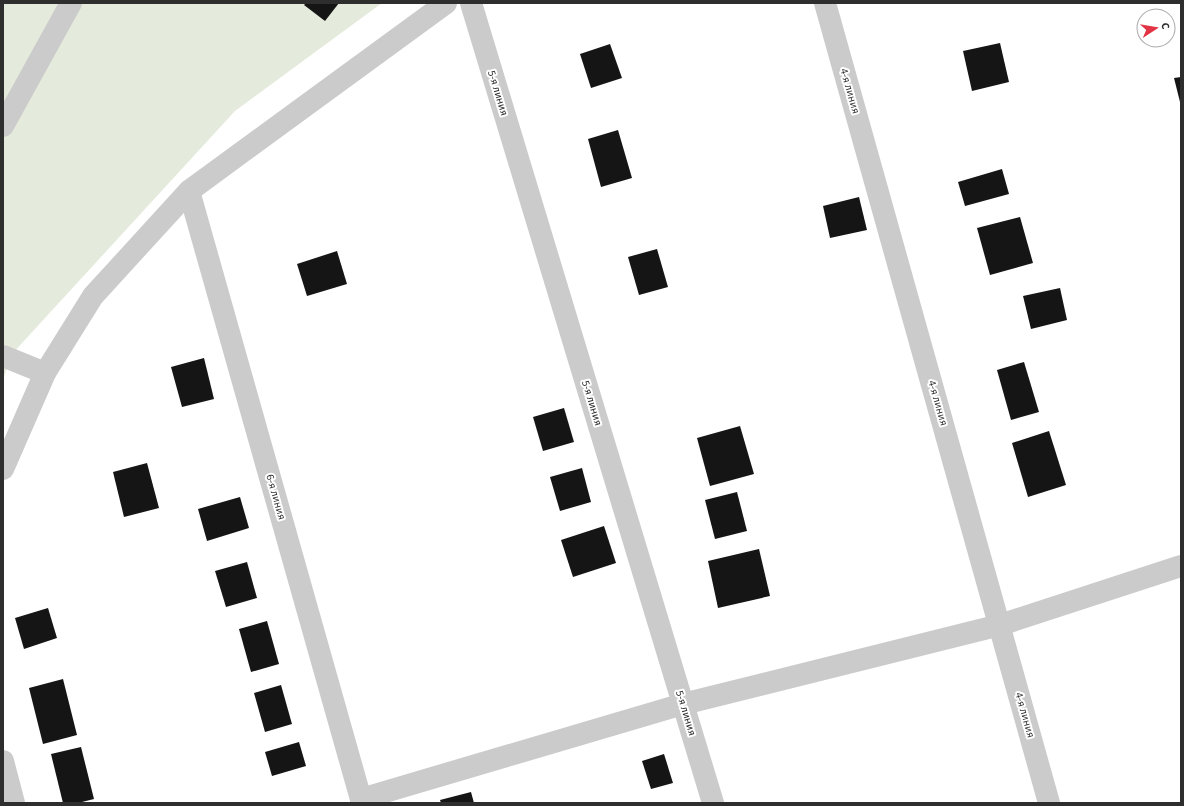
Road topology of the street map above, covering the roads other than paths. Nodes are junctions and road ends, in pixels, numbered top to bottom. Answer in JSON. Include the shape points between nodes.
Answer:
{"nodes":[{"id":1,"x":71,"y":3,"type":"edge"},
{"id":2,"x":446,"y":3,"type":"edge"},
{"id":3,"x":471,"y":3,"type":"edge"},
{"id":4,"x":825,"y":3,"type":"edge"},
{"id":5,"x":3,"y":126,"type":"edge"},
{"id":6,"x":189,"y":190,"type":"junction"},
{"id":7,"x":3,"y":356,"type":"edge"},
{"id":8,"x":45,"y":373,"type":"junction"},
{"id":9,"x":3,"y":469,"type":"edge"},
{"id":10,"x":1181,"y":566,"type":"edge"},
{"id":11,"x":1000,"y":625,"type":"junction"},
{"id":12,"x":683,"y":704,"type":"junction"},
{"id":13,"x":3,"y":762,"type":"edge"},
{"id":14,"x":361,"y":801,"type":"edge"},
{"id":15,"x":14,"y":803,"type":"edge"},
{"id":16,"x":713,"y":803,"type":"edge"},
{"id":17,"x":1049,"y":803,"type":"edge"}],
"edges":[{"from":1,"to":5,"type":"street"},
{"from":2,"to":6,"type":"street"},
{"from":3,"to":12,"type":"street","name":"5-я линия"},
{"from":4,"to":11,"type":"street","name":"4-я линия"},
{"from":6,"to":8,"type":"street","via":[[93,296]]},
{"from":6,"to":14,"type":"street","name":"6-я линия"},
{"from":7,"to":8,"type":"street"},
{"from":8,"to":9,"type":"street"},
{"from":10,"to":11,"type":"street"},
{"from":11,"to":12,"type":"street"},
{"from":11,"to":17,"type":"street","name":"4-я линия"},
{"from":12,"to":14,"type":"street"},
{"from":12,"to":16,"type":"street","name":"5-я линия"},
{"from":13,"to":15,"type":"street"}]}
